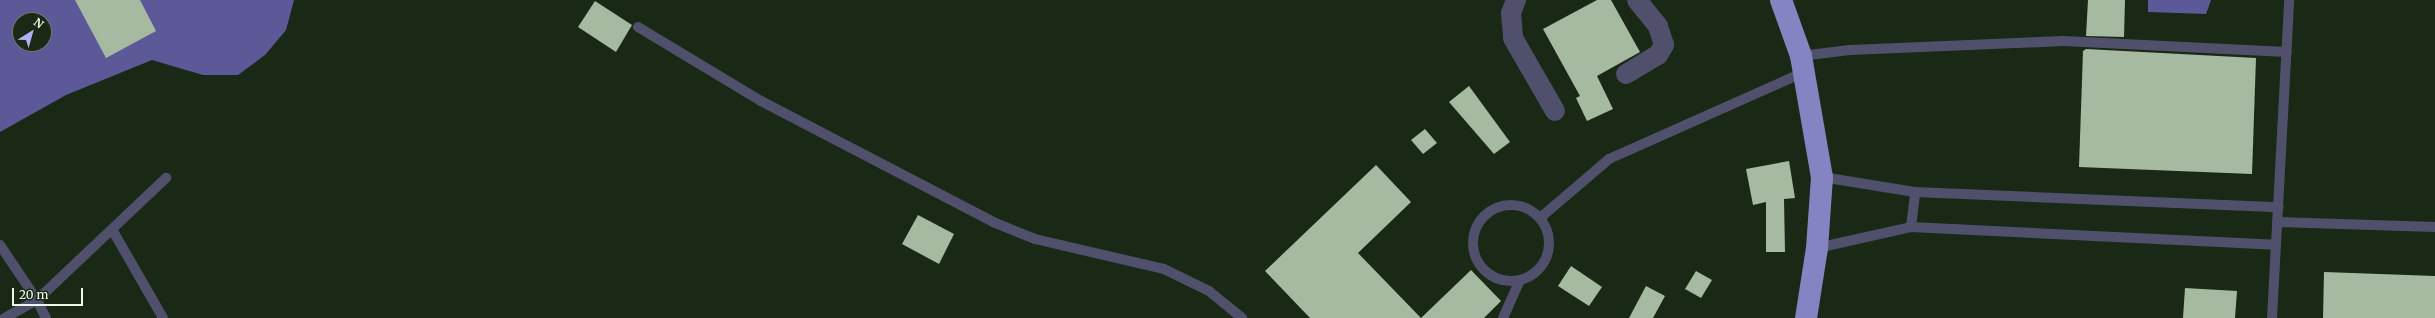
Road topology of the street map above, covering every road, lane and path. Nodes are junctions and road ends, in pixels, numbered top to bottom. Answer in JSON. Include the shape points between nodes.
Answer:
{"nodes":[{"id":1,"x":1516,"y":0,"type":"edge"},
{"id":2,"x":1637,"y":0,"type":"edge"},
{"id":3,"x":1781,"y":0,"type":"edge"},
{"id":4,"x":2290,"y":0,"type":"edge"},
{"id":5,"x":638,"y":27,"type":"dead end"},
{"id":6,"x":2287,"y":52,"type":"junction"},
{"id":7,"x":1803,"y":64,"type":"junction"},
{"id":8,"x":1626,"y":74,"type":"dead end"},
{"id":9,"x":1555,"y":111,"type":"dead end"},
{"id":10,"x":1822,"y":177,"type":"junction"},
{"id":11,"x":166,"y":178,"type":"dead end"},
{"id":12,"x":1915,"y":192,"type":"junction"},
{"id":13,"x":2279,"y":207,"type":"junction"},
{"id":14,"x":1540,"y":218,"type":"junction"},
{"id":15,"x":2277,"y":222,"type":"junction"},
{"id":16,"x":1911,"y":227,"type":"junction"},
{"id":17,"x":2435,"y":227,"type":"edge"},
{"id":18,"x":113,"y":231,"type":"junction"},
{"id":19,"x":2276,"y":244,"type":"junction"},
{"id":20,"x":0,"y":245,"type":"edge"},
{"id":21,"x":1817,"y":248,"type":"junction"},
{"id":22,"x":1520,"y":280,"type":"junction"},
{"id":23,"x":37,"y":300,"type":"junction"},
{"id":24,"x":4,"y":318,"type":"edge"},
{"id":25,"x":46,"y":318,"type":"edge"},
{"id":26,"x":163,"y":318,"type":"edge"},
{"id":27,"x":1242,"y":318,"type":"edge"},
{"id":28,"x":1503,"y":318,"type":"edge"},
{"id":29,"x":1806,"y":318,"type":"edge"},
{"id":30,"x":2272,"y":318,"type":"edge"}],
"edges":[{"from":1,"to":9,"type":"street","via":[[1511,13],[1513,38]]},
{"from":2,"to":8,"type":"street","via":[[1658,26],[1664,45],[1658,55]]},
{"from":3,"to":7,"type":"highway"},
{"from":4,"to":6,"type":"lane"},
{"from":5,"to":27,"type":"lane","via":[[774,108],[993,222],[1035,239],[1164,269],[1209,291]]},
{"from":6,"to":7,"type":"lane","via":[[2064,41],[1850,50]]},
{"from":6,"to":13,"type":"lane"},
{"from":7,"to":10,"type":"highway"},
{"from":7,"to":14,"type":"lane","via":[[1609,159]]},
{"from":10,"to":12,"type":"lane"},
{"from":10,"to":21,"type":"highway"},
{"from":11,"to":18,"type":"lane"},
{"from":12,"to":13,"type":"lane"},
{"from":12,"to":16,"type":"lane"},
{"from":13,"to":15,"type":"lane"},
{"from":14,"to":22,"type":"lane","via":[[1549,242],[1548,255],[1537,271]]},
{"from":14,"to":22,"type":"lane","via":[[1529,210],[1505,205],[1484,216],[1472,237],[1476,260],[1483,270],[1494,278]]},
{"from":15,"to":17,"type":"lane"},
{"from":15,"to":19,"type":"lane"},
{"from":16,"to":19,"type":"lane"},
{"from":16,"to":21,"type":"lane"},
{"from":18,"to":23,"type":"lane"},
{"from":18,"to":26,"type":"lane"},
{"from":19,"to":30,"type":"lane"},
{"from":20,"to":23,"type":"lane"},
{"from":21,"to":29,"type":"highway"},
{"from":22,"to":28,"type":"lane"},
{"from":23,"to":24,"type":"lane"},
{"from":23,"to":25,"type":"lane"}]}
